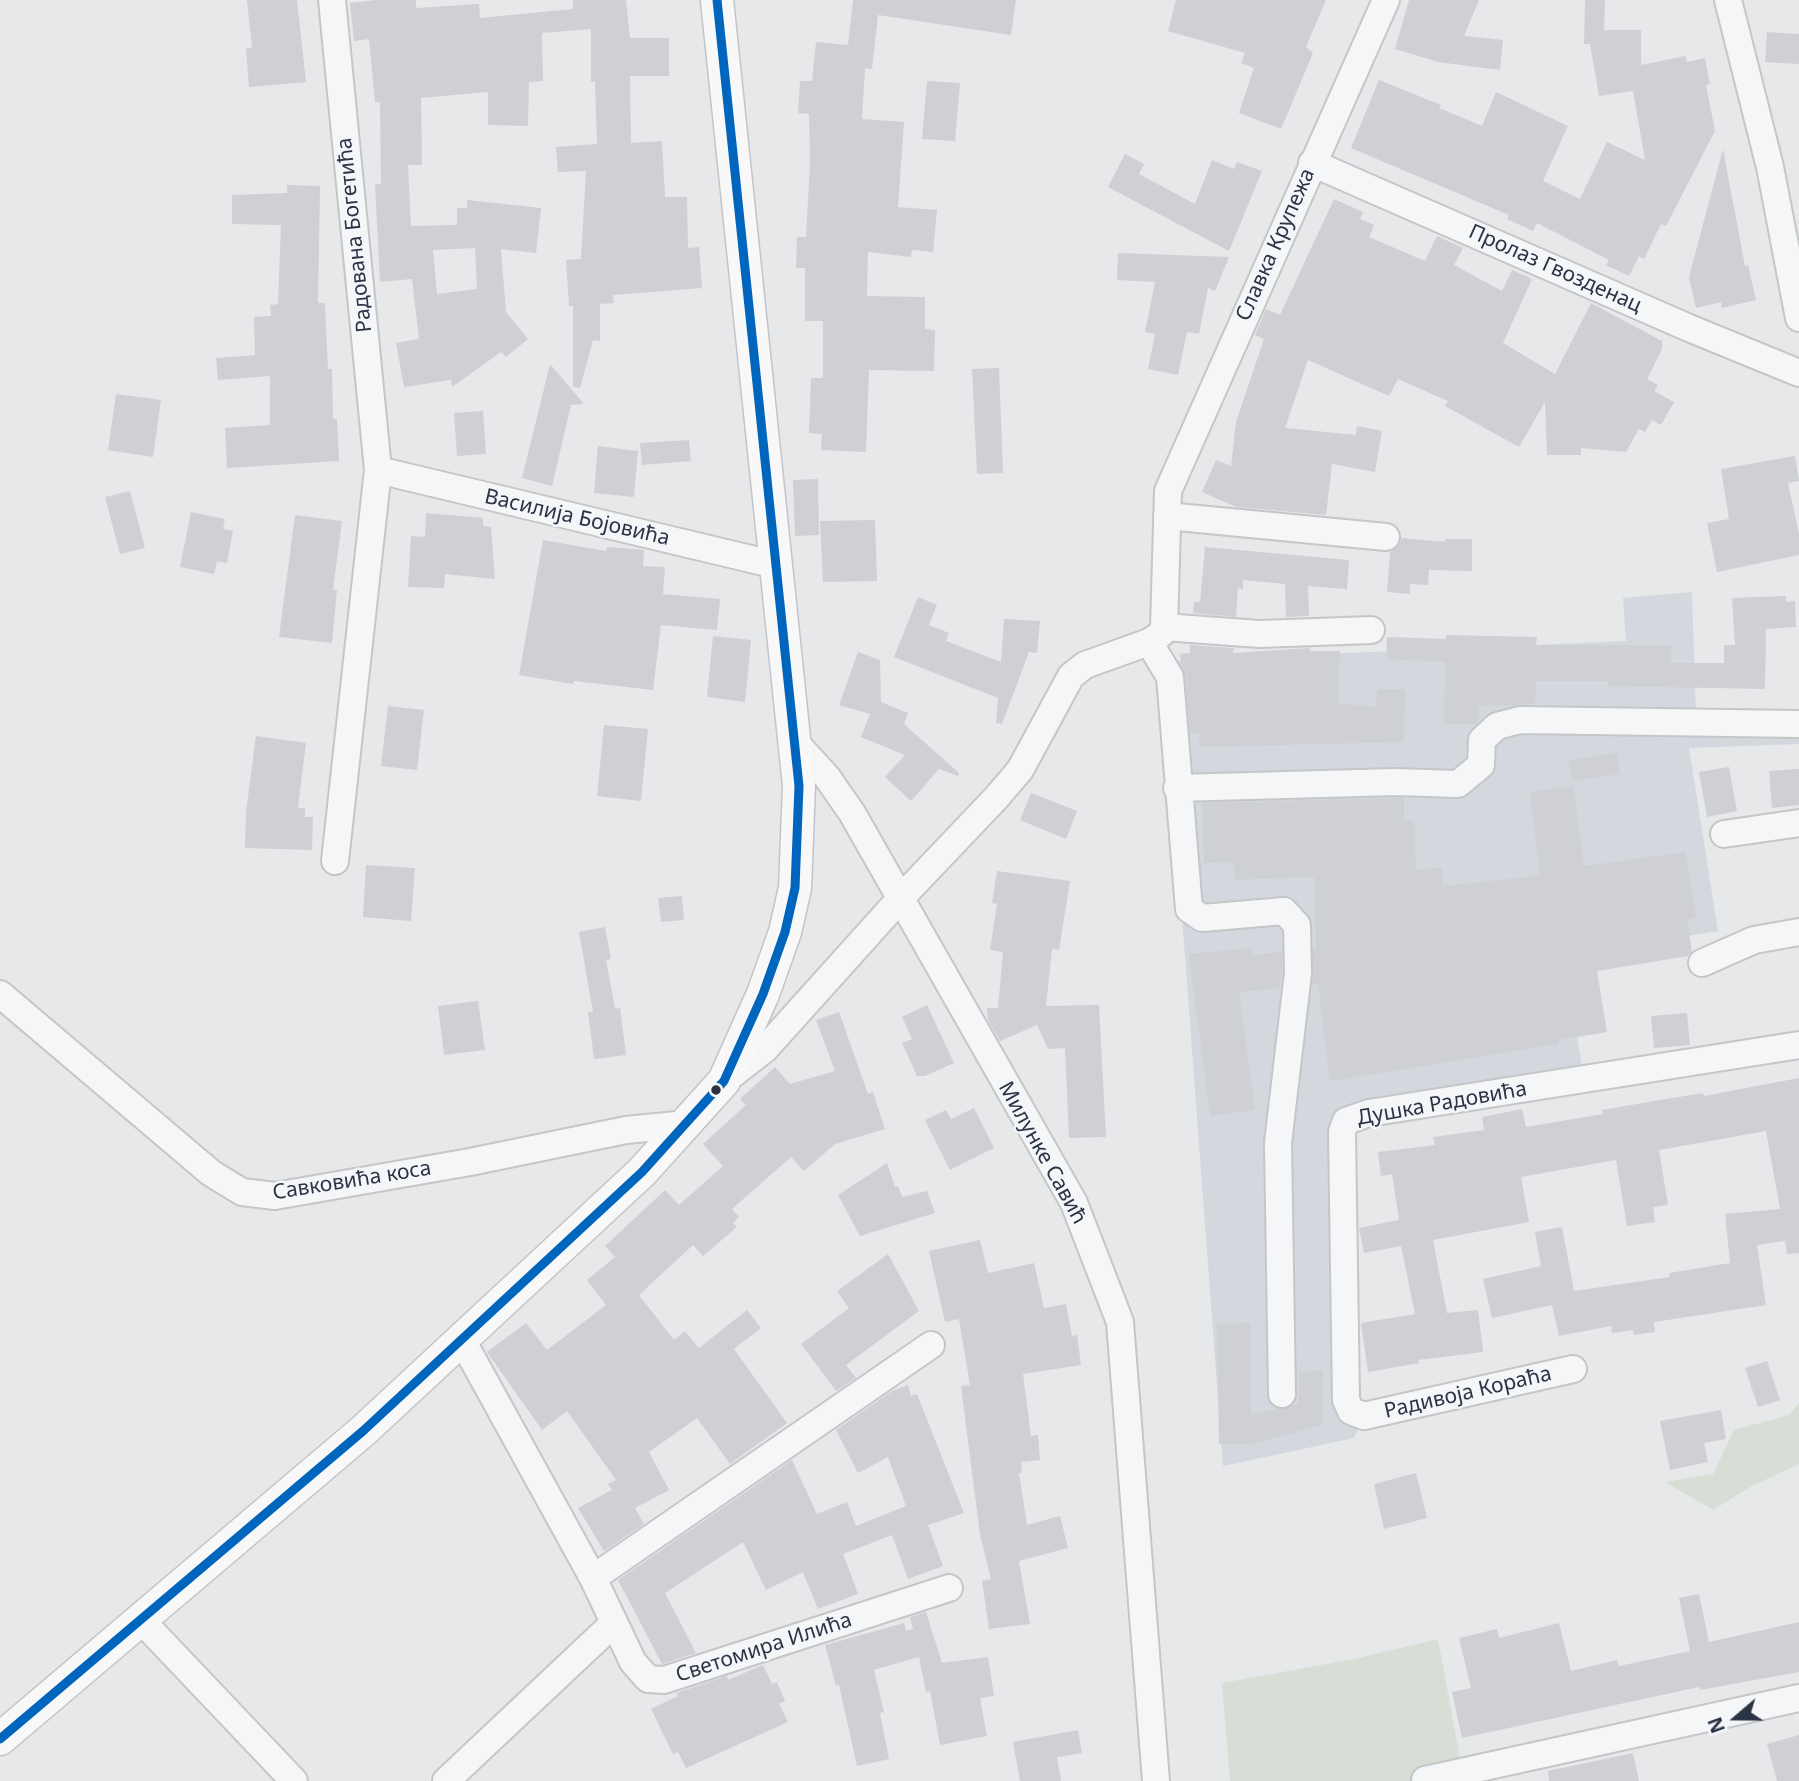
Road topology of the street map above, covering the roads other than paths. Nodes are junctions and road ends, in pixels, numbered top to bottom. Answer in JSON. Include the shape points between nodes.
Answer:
{"nodes":[{"id":1,"x":332,"y":0,"type":"edge"},
{"id":2,"x":717,"y":0,"type":"edge"},
{"id":3,"x":1387,"y":0,"type":"edge"},
{"id":4,"x":1728,"y":0,"type":"edge"},
{"id":5,"x":1312,"y":163,"type":"junction"},
{"id":6,"x":1799,"y":318,"type":"edge"},
{"id":7,"x":1799,"y":373,"type":"edge"},
{"id":8,"x":378,"y":470,"type":"junction"},
{"id":9,"x":1167,"y":504,"type":"junction"},
{"id":10,"x":1386,"y":537,"type":"dead end"},
{"id":11,"x":776,"y":565,"type":"junction"},
{"id":12,"x":1371,"y":630,"type":"dead end"},
{"id":13,"x":1156,"y":635,"type":"junction"},
{"id":14,"x":1799,"y":724,"type":"edge"},
{"id":15,"x":796,"y":743,"type":"junction"},
{"id":16,"x":1177,"y":788,"type":"junction"},
{"id":17,"x":1799,"y":823,"type":"edge"},
{"id":18,"x":1724,"y":834,"type":"dead end"},
{"id":19,"x":335,"y":861,"type":"dead end"},
{"id":20,"x":899,"y":900,"type":"junction"},
{"id":21,"x":1799,"y":932,"type":"edge"},
{"id":22,"x":1702,"y":963,"type":"dead end"},
{"id":23,"x":0,"y":995,"type":"edge"},
{"id":24,"x":1799,"y":1045,"type":"edge"},
{"id":25,"x":724,"y":1081,"type":"junction"},
{"id":26,"x":687,"y":1124,"type":"junction"},
{"id":27,"x":461,"y":1340,"type":"junction"},
{"id":28,"x":931,"y":1345,"type":"dead end"},
{"id":29,"x":1573,"y":1369,"type":"dead end"},
{"id":30,"x":1282,"y":1394,"type":"dead end"},
{"id":31,"x":1364,"y":1416,"type":"joint"},
{"id":32,"x":593,"y":1578,"type":"junction"},
{"id":33,"x":949,"y":1588,"type":"dead end"},
{"id":34,"x":139,"y":1619,"type":"junction"},
{"id":35,"x":614,"y":1623,"type":"junction"},
{"id":36,"x":1799,"y":1698,"type":"edge"},
{"id":37,"x":0,"y":1739,"type":"edge"},
{"id":38,"x":1425,"y":1780,"type":"edge"},
{"id":39,"x":293,"y":1781,"type":"edge"},
{"id":40,"x":446,"y":1781,"type":"edge"},
{"id":41,"x":1156,"y":1781,"type":"edge"}],
"edges":[{"from":1,"to":8,"type":"street","name":"Радована Богетића"},
{"from":2,"to":11,"type":"main road"},
{"from":3,"to":5,"type":"street","name":"Славка Крупежа"},
{"from":4,"to":6,"type":"street","via":[[1770,167]]},
{"from":5,"to":7,"type":"street","name":"Пролаз Гвозденац"},
{"from":5,"to":9,"type":"street","name":"Славка Крупежа"},
{"from":8,"to":11,"type":"street","name":"Василија Бојовића"},
{"from":8,"to":19,"type":"street","name":"Радована Богетића"},
{"from":9,"to":10,"type":"street"},
{"from":9,"to":13,"type":"street"},
{"from":11,"to":15,"type":"main road"},
{"from":12,"to":13,"type":"street"},
{"from":13,"to":16,"type":"street","via":[[1170,677]]},
{"from":13,"to":20,"type":"street","via":[[1085,665],[1071,676],[1020,770]]},
{"from":14,"to":16,"type":"street","via":[[1520,720],[1497,726],[1482,740],[1481,765],[1458,784]]},
{"from":15,"to":20,"type":"street","name":"Милунке Савић","via":[[852,813]]},
{"from":15,"to":25,"type":"main road","via":[[799,841],[792,907],[763,995]]},
{"from":16,"to":30,"type":"street","via":[[1189,909],[1202,918],[1284,911],[1297,925],[1298,973],[1278,1143]]},
{"from":17,"to":18,"type":"street"},
{"from":20,"to":25,"type":"street","via":[[765,1049]]},
{"from":20,"to":41,"type":"street","name":"Милунке Савић","via":[[1074,1203],[1120,1322]]},
{"from":21,"to":22,"type":"street","via":[[1754,940]]},
{"from":23,"to":26,"type":"street","name":"Савковића коса","via":[[201,1165],[242,1192],[275,1196],[626,1130]]},
{"from":24,"to":31,"type":"street","name":"Душка Радовића","via":[[1369,1113],[1346,1121],[1342,1132],[1346,1400],[1351,1411]]},
{"from":25,"to":26,"type":"main road"},
{"from":26,"to":27,"type":"main road","via":[[642,1172]]},
{"from":27,"to":32,"type":"street","name":"Светомира Илића"},
{"from":27,"to":34,"type":"main road","via":[[337,1454]]},
{"from":28,"to":32,"type":"street"},
{"from":29,"to":31,"type":"street","name":"Радивоја Кораћа"},
{"from":32,"to":35,"type":"street","name":"Светомира Илића"},
{"from":33,"to":35,"type":"street","name":"Светомира Илића","via":[[664,1680],[642,1675]]},
{"from":34,"to":37,"type":"main road"},
{"from":34,"to":39,"type":"street"},
{"from":35,"to":40,"type":"street"},
{"from":36,"to":38,"type":"street"}]}
